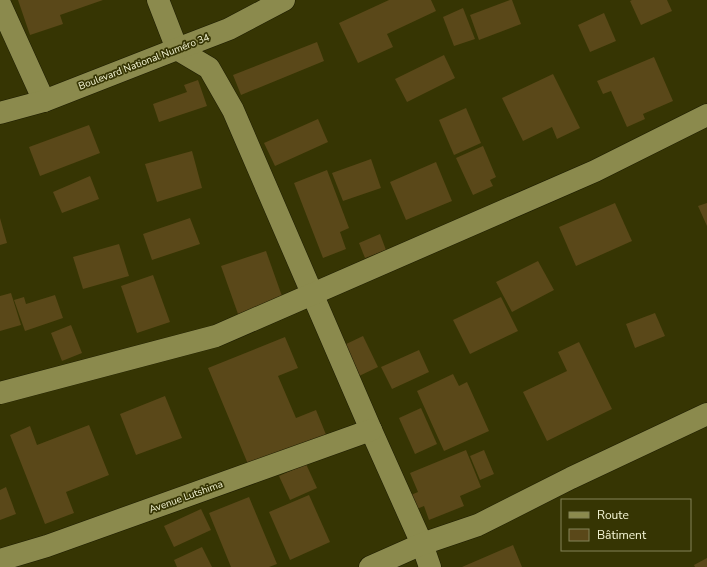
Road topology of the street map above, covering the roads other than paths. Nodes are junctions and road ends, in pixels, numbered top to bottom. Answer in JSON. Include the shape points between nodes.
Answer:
{"nodes":[{"id":1,"x":158,"y":0,"type":"edge"},
{"id":2,"x":284,"y":0,"type":"edge"},
{"id":3,"x":0,"y":4,"type":"edge"},
{"id":4,"x":177,"y":49,"type":"junction"},
{"id":5,"x":44,"y":100,"type":"junction"},
{"id":6,"x":0,"y":113,"type":"edge"},
{"id":7,"x":707,"y":115,"type":"edge"},
{"id":8,"x":312,"y":293,"type":"junction"},
{"id":9,"x":0,"y":393,"type":"edge"},
{"id":10,"x":707,"y":414,"type":"edge"},
{"id":11,"x":371,"y":430,"type":"junction"},
{"id":12,"x":422,"y":544,"type":"junction"},
{"id":13,"x":0,"y":560,"type":"edge"},
{"id":14,"x":370,"y":567,"type":"edge"},
{"id":15,"x":430,"y":567,"type":"edge"}],
"edges":[{"from":1,"to":4,"type":"street"},
{"from":2,"to":4,"type":"street","name":"Boulevard National Numéro 34","via":[[229,29]]},
{"from":3,"to":5,"type":"street"},
{"from":4,"to":5,"type":"street","name":"Boulevard National Numéro 34"},
{"from":4,"to":8,"type":"street","via":[[209,68],[233,110]]},
{"from":5,"to":6,"type":"street","name":"Boulevard National Numéro 34"},
{"from":7,"to":8,"type":"street","via":[[596,171]]},
{"from":8,"to":9,"type":"street","via":[[216,336]]},
{"from":8,"to":11,"type":"street"},
{"from":10,"to":12,"type":"street","via":[[478,525]]},
{"from":11,"to":12,"type":"street"},
{"from":11,"to":13,"type":"street","name":"Avenue Lutshima","via":[[47,546]]},
{"from":12,"to":14,"type":"street"},
{"from":12,"to":15,"type":"street"}]}
